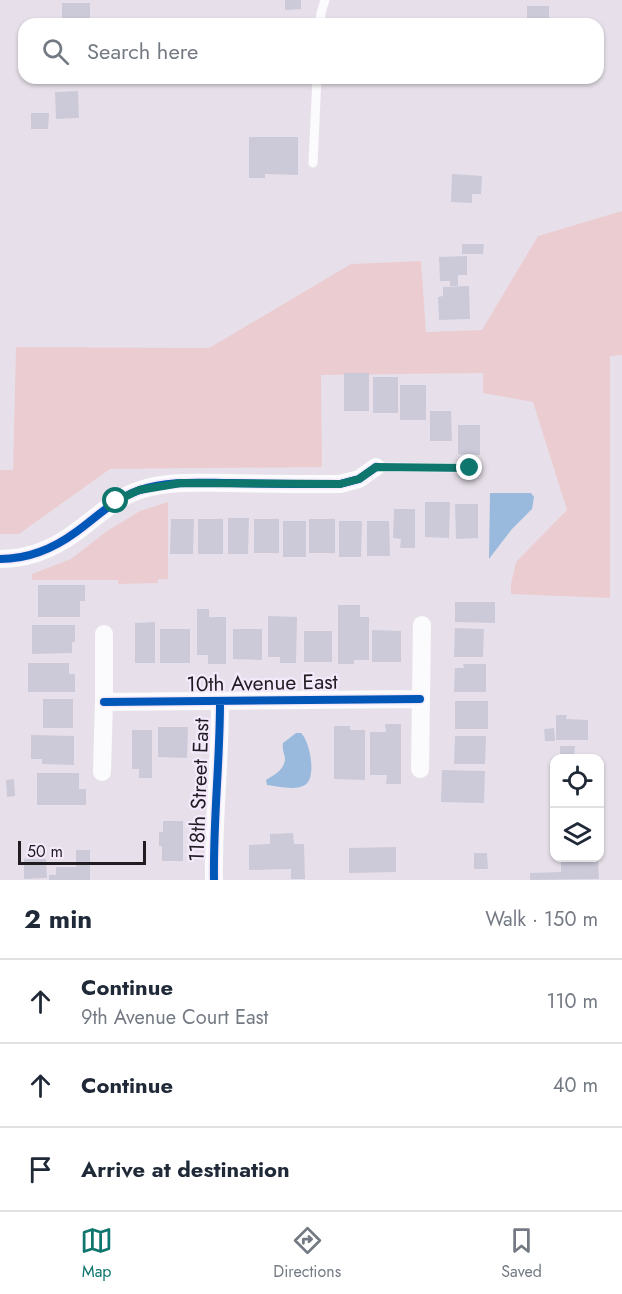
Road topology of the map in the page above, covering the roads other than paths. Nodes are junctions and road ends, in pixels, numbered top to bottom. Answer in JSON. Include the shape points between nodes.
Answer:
{"nodes":[{"id":1,"x":325,"y":0,"type":"edge"},
{"id":2,"x":321,"y":18,"type":"edge"},
{"id":3,"x":317,"y":84,"type":"edge"},
{"id":4,"x":313,"y":163,"type":"dead end"},
{"id":5,"x":376,"y":467,"type":"joint"},
{"id":6,"x":470,"y":468,"type":"dead end"},
{"id":7,"x":0,"y":559,"type":"edge"},
{"id":8,"x":422,"y":625,"type":"dead end"},
{"id":9,"x":104,"y":634,"type":"dead end"},
{"id":10,"x":420,"y":699,"type":"junction"},
{"id":11,"x":104,"y":702,"type":"junction"},
{"id":12,"x":220,"y":702,"type":"junction"},
{"id":13,"x":420,"y":769,"type":"dead end"},
{"id":14,"x":102,"y":772,"type":"dead end"},
{"id":15,"x":214,"y":880,"type":"edge"}],
"edges":[{"from":1,"to":2,"type":"lane"},
{"from":3,"to":4,"type":"lane"},
{"from":5,"to":6,"type":"lane"},
{"from":5,"to":7,"type":"street","via":[[359,479],[340,484],[181,483],[139,490],[37,554]]},
{"from":8,"to":10,"type":"street"},
{"from":9,"to":11,"type":"street"},
{"from":10,"to":12,"type":"street","name":"10th Avenue East"},
{"from":10,"to":13,"type":"street"},
{"from":11,"to":12,"type":"street","name":"10th Avenue East"},
{"from":11,"to":14,"type":"street"},
{"from":12,"to":15,"type":"street","name":"118th Street East"}]}
